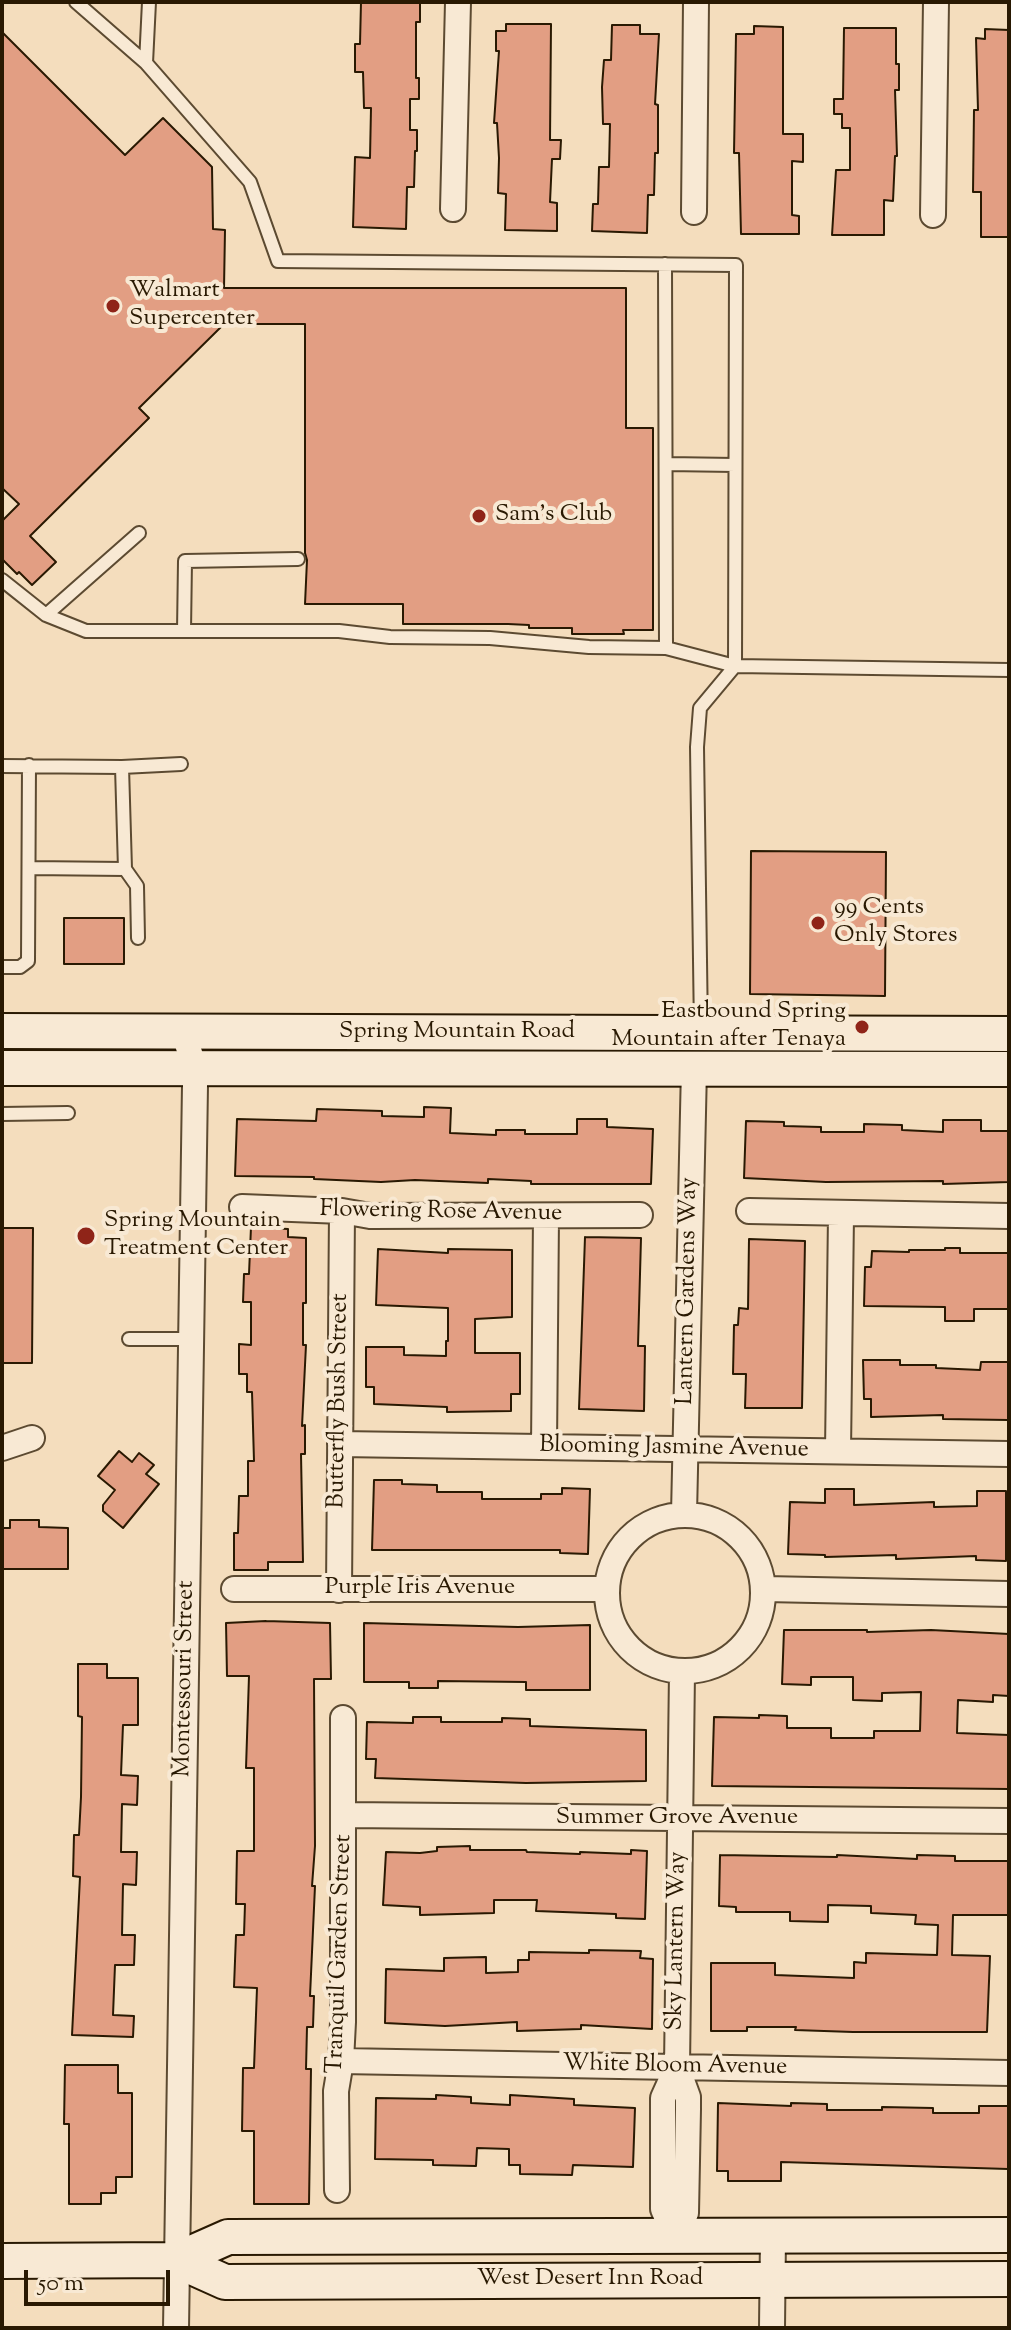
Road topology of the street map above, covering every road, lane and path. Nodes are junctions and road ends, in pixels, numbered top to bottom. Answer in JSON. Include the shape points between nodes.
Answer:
{"nodes":[{"id":1,"x":76,"y":2,"type":"edge"},
{"id":2,"x":149,"y":2,"type":"edge"},
{"id":3,"x":458,"y":2,"type":"edge"},
{"id":4,"x":696,"y":2,"type":"edge"},
{"id":5,"x":936,"y":2,"type":"edge"},
{"id":6,"x":146,"y":63,"type":"junction"},
{"id":7,"x":453,"y":209,"type":"dead end"},
{"id":8,"x":694,"y":212,"type":"dead end"},
{"id":9,"x":933,"y":215,"type":"dead end"},
{"id":10,"x":665,"y":264,"type":"junction"},
{"id":11,"x":667,"y":464,"type":"junction"},
{"id":12,"x":735,"y":465,"type":"junction"},
{"id":13,"x":139,"y":533,"type":"dead end"},
{"id":14,"x":298,"y":559,"type":"dead end"},
{"id":15,"x":2,"y":580,"type":"edge"},
{"id":16,"x":46,"y":615,"type":"junction"},
{"id":17,"x":184,"y":631,"type":"junction"},
{"id":18,"x":666,"y":648,"type":"junction"},
{"id":19,"x":735,"y":666,"type":"junction"},
{"id":20,"x":1009,"y":670,"type":"edge"},
{"id":21,"x":181,"y":764,"type":"dead end"},
{"id":22,"x":29,"y":765,"type":"junction"},
{"id":23,"x":2,"y":766,"type":"edge"},
{"id":24,"x":122,"y":767,"type":"junction"},
{"id":25,"x":29,"y":868,"type":"junction"},
{"id":26,"x":125,"y":869,"type":"junction"},
{"id":27,"x":138,"y":938,"type":"dead end"},
{"id":28,"x":2,"y":967,"type":"edge"},
{"id":29,"x":2,"y":1031,"type":"edge"},
{"id":30,"x":183,"y":1032,"type":"junction"},
{"id":31,"x":701,"y":1033,"type":"junction"},
{"id":32,"x":920,"y":1033,"type":"junction"},
{"id":33,"x":1009,"y":1034,"type":"edge"},
{"id":34,"x":2,"y":1068,"type":"edge"},
{"id":35,"x":195,"y":1068,"type":"junction"},
{"id":36,"x":694,"y":1068,"type":"junction"},
{"id":37,"x":532,"y":1069,"type":"junction"},
{"id":38,"x":1009,"y":1069,"type":"edge"},
{"id":39,"x":68,"y":1113,"type":"dead end"},
{"id":40,"x":2,"y":1114,"type":"edge"},
{"id":41,"x":242,"y":1207,"type":"dead end"},
{"id":42,"x":342,"y":1211,"type":"junction"},
{"id":43,"x":749,"y":1211,"type":"dead end"},
{"id":44,"x":640,"y":1215,"type":"dead end"},
{"id":45,"x":841,"y":1215,"type":"junction"},
{"id":46,"x":546,"y":1216,"type":"junction"},
{"id":47,"x":1009,"y":1216,"type":"edge"},
{"id":48,"x":129,"y":1339,"type":"dead end"},
{"id":49,"x":191,"y":1339,"type":"junction"},
{"id":50,"x":32,"y":1438,"type":"dead end"},
{"id":51,"x":340,"y":1444,"type":"junction"},
{"id":52,"x":544,"y":1447,"type":"junction"},
{"id":53,"x":2,"y":1448,"type":"edge"},
{"id":54,"x":686,"y":1448,"type":"junction"},
{"id":55,"x":838,"y":1451,"type":"junction"},
{"id":56,"x":1009,"y":1454,"type":"edge"},
{"id":57,"x":684,"y":1514,"type":"junction"},
{"id":58,"x":234,"y":1589,"type":"dead end"},
{"id":59,"x":606,"y":1589,"type":"junction"},
{"id":60,"x":765,"y":1589,"type":"junction"},
{"id":61,"x":339,"y":1590,"type":"junction"},
{"id":62,"x":1009,"y":1594,"type":"edge"},
{"id":63,"x":682,"y":1672,"type":"junction"},
{"id":64,"x":343,"y":1718,"type":"dead end"},
{"id":65,"x":345,"y":1815,"type":"junction"},
{"id":66,"x":680,"y":1819,"type":"junction"},
{"id":67,"x":1009,"y":1821,"type":"edge"},
{"id":68,"x":341,"y":2061,"type":"junction"},
{"id":69,"x":677,"y":2067,"type":"junction"},
{"id":70,"x":1009,"y":2073,"type":"edge"},
{"id":71,"x":337,"y":2190,"type":"dead end"},
{"id":72,"x":1009,"y":2235,"type":"edge"},
{"id":73,"x":773,"y":2236,"type":"junction"},
{"id":74,"x":675,"y":2237,"type":"junction"},
{"id":75,"x":176,"y":2260,"type":"junction"},
{"id":76,"x":2,"y":2261,"type":"edge"},
{"id":77,"x":1009,"y":2279,"type":"edge"},
{"id":78,"x":556,"y":2280,"type":"junction"},
{"id":79,"x":773,"y":2281,"type":"junction"},
{"id":80,"x":176,"y":2328,"type":"edge"},
{"id":81,"x":772,"y":2328,"type":"edge"}],
"edges":[{"from":1,"to":6,"type":"lane"},
{"from":2,"to":6,"type":"lane"},
{"from":3,"to":7,"type":"street"},
{"from":4,"to":8,"type":"street"},
{"from":5,"to":9,"type":"street"},
{"from":6,"to":10,"type":"lane","via":[[250,182],[278,261]]},
{"from":10,"to":11,"type":"lane"},
{"from":10,"to":12,"type":"lane","via":[[736,265]]},
{"from":11,"to":12,"type":"lane"},
{"from":11,"to":18,"type":"lane"},
{"from":12,"to":19,"type":"lane"},
{"from":13,"to":16,"type":"lane"},
{"from":14,"to":17,"type":"lane","via":[[185,561]]},
{"from":15,"to":16,"type":"lane"},
{"from":16,"to":17,"type":"lane","via":[[86,631]]},
{"from":17,"to":18,"type":"lane","via":[[339,631]]},
{"from":18,"to":19,"type":"lane"},
{"from":19,"to":20,"type":"lane"},
{"from":19,"to":31,"type":"lane","via":[[700,708]]},
{"from":21,"to":24,"type":"lane"},
{"from":22,"to":23,"type":"lane"},
{"from":22,"to":24,"type":"lane"},
{"from":22,"to":25,"type":"lane"},
{"from":24,"to":26,"type":"lane"},
{"from":25,"to":26,"type":"lane"},
{"from":25,"to":28,"type":"lane","via":[[28,961],[20,967]]},
{"from":26,"to":27,"type":"lane","via":[[137,886]]},
{"from":29,"to":30,"type":"main road","name":"Spring Mountain Road"},
{"from":30,"to":31,"type":"main road","name":"Spring Mountain Road"},
{"from":30,"to":35,"type":"street","name":"Montessouri Street"},
{"from":31,"to":32,"type":"main road","name":"Spring Mountain Road"},
{"from":31,"to":37,"type":"main road","via":[[675,1048]]},
{"from":32,"to":33,"type":"main road","name":"Spring Mountain Road"},
{"from":32,"to":36,"type":"main road","via":[[833,1049],[713,1053]]},
{"from":34,"to":35,"type":"main road","name":"Spring Mountain Road"},
{"from":35,"to":37,"type":"main road","name":"Spring Mountain Road"},
{"from":35,"to":49,"type":"street","name":"Montessouri Street"},
{"from":36,"to":37,"type":"main road","name":"Spring Mountain Road"},
{"from":36,"to":38,"type":"main road","name":"Spring Mountain Road"},
{"from":36,"to":54,"type":"street","name":"Lantern Gardens Way"},
{"from":39,"to":40,"type":"lane"},
{"from":41,"to":42,"type":"street","name":"Flowering Rose Avenue"},
{"from":42,"to":46,"type":"street","name":"Flowering Rose Avenue","via":[[370,1216]]},
{"from":42,"to":51,"type":"street","name":"Butterfly Bush Street"},
{"from":43,"to":45,"type":"street"},
{"from":44,"to":46,"type":"street","name":"Flowering Rose Avenue"},
{"from":45,"to":47,"type":"street"},
{"from":45,"to":55,"type":"street"},
{"from":46,"to":52,"type":"street"},
{"from":48,"to":49,"type":"lane"},
{"from":49,"to":75,"type":"street","name":"Montessouri Street"},
{"from":50,"to":53,"type":"street"},
{"from":51,"to":52,"type":"street","name":"Blooming Jasmine Avenue"},
{"from":51,"to":61,"type":"street","name":"Butterfly Bush Street"},
{"from":52,"to":54,"type":"street","name":"Blooming Jasmine Avenue"},
{"from":54,"to":55,"type":"street","name":"Blooming Jasmine Avenue"},
{"from":54,"to":57,"type":"street","name":"Lantern Gardens Way"},
{"from":55,"to":56,"type":"street","name":"Blooming Jasmine Avenue"},
{"from":57,"to":59,"type":"street","via":[[661,1518],[623,1545]]},
{"from":57,"to":60,"type":"street","via":[[708,1517],[748,1544]]},
{"from":58,"to":61,"type":"street","name":"Purple Iris Avenue"},
{"from":59,"to":61,"type":"street","name":"Purple Iris Avenue"},
{"from":59,"to":63,"type":"street","via":[[619,1636],[657,1667]]},
{"from":60,"to":62,"type":"street"},
{"from":60,"to":63,"type":"street","via":[[750,1638],[731,1657]]},
{"from":63,"to":66,"type":"street","name":"Sky Lantern Way"},
{"from":64,"to":65,"type":"street","name":"Tranquil Garden Street"},
{"from":65,"to":66,"type":"street","name":"Summer Grove Avenue"},
{"from":65,"to":68,"type":"street","name":"Tranquil Garden Street"},
{"from":66,"to":67,"type":"street","name":"Summer Grove Avenue"},
{"from":66,"to":69,"type":"street","name":"Sky Lantern Way"},
{"from":68,"to":69,"type":"street","name":"White Bloom Avenue"},
{"from":68,"to":71,"type":"street","name":"Tranquil Garden Street","via":[[336,2091]]},
{"from":69,"to":70,"type":"street","name":"White Bloom Avenue"},
{"from":69,"to":74,"type":"street","name":"Sky Lantern Way","via":[[663,2098],[663,2209]]},
{"from":72,"to":73,"type":"main road","name":"West Desert Inn Road"},
{"from":73,"to":74,"type":"main road","name":"West Desert Inn Road"},
{"from":73,"to":79,"type":"street"},
{"from":74,"to":75,"type":"main road","name":"West Desert Inn Road","via":[[228,2237]]},
{"from":74,"to":78,"type":"main road","via":[[671,2254],[663,2258],[611,2258]]},
{"from":75,"to":76,"type":"main road","name":"West Desert Inn Road"},
{"from":75,"to":78,"type":"main road","name":"West Desert Inn Road","via":[[225,2282]]},
{"from":75,"to":80,"type":"street","name":"Montessouri Street"},
{"from":77,"to":79,"type":"main road","name":"West Desert Inn Road"},
{"from":78,"to":79,"type":"main road","name":"West Desert Inn Road"},
{"from":79,"to":81,"type":"street"}]}
